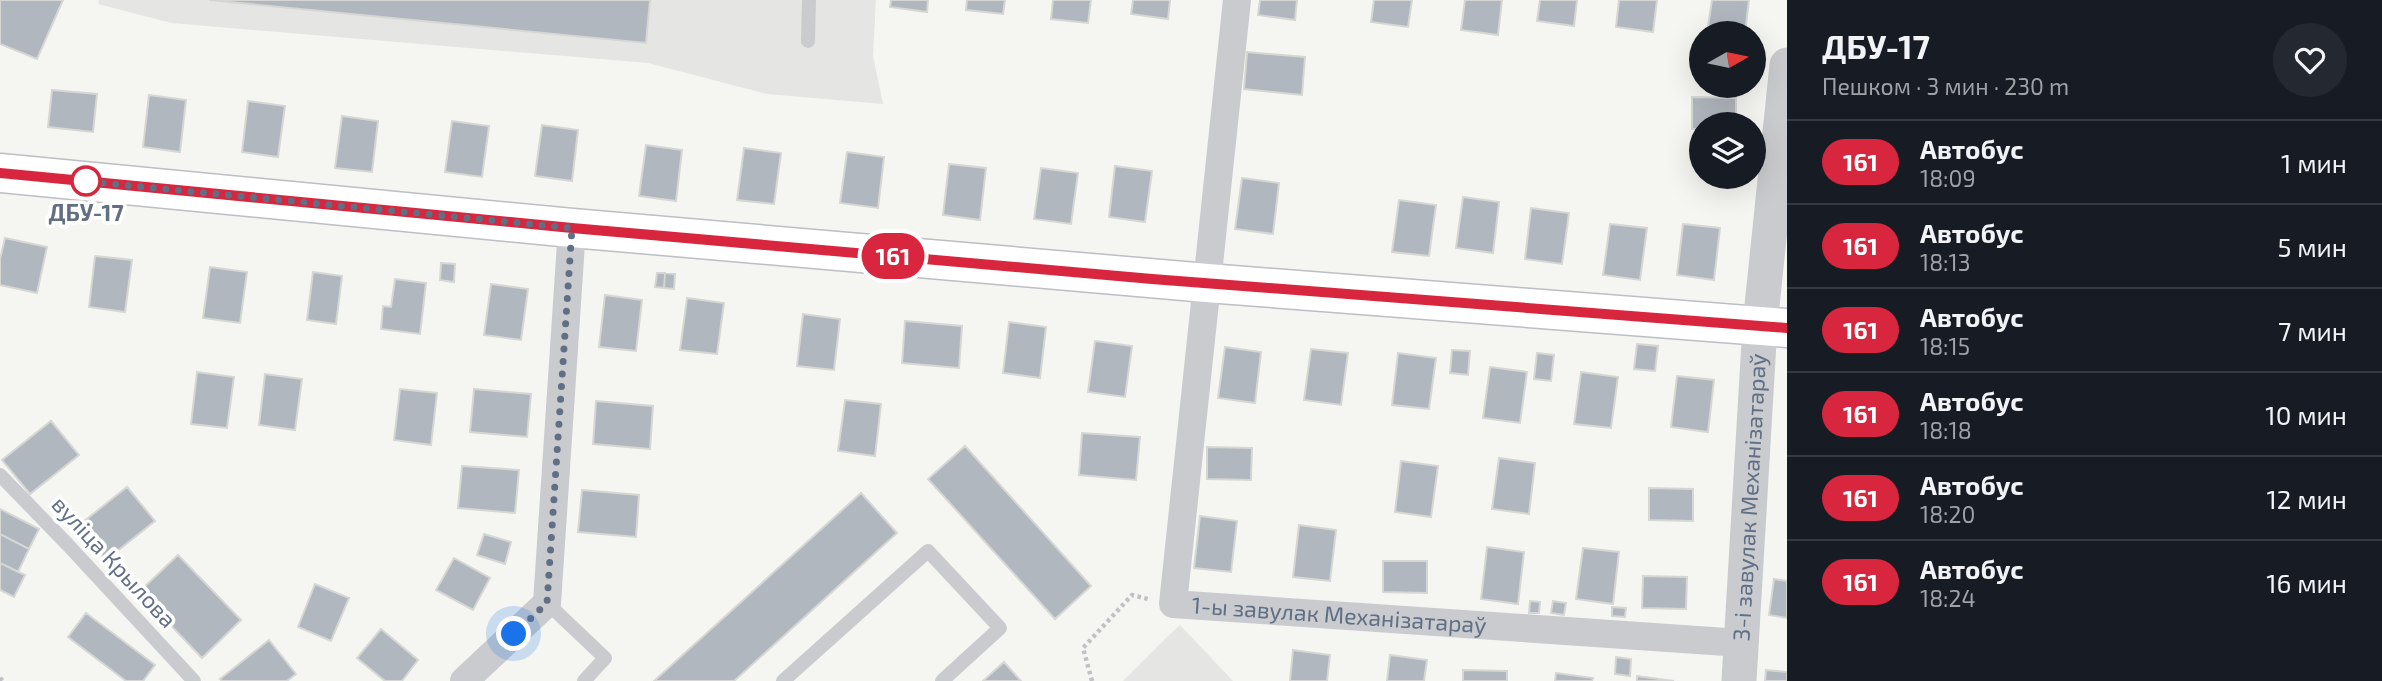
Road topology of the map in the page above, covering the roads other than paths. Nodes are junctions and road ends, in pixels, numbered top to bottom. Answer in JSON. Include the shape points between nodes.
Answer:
{"nodes":[{"id":1,"x":809,"y":0,"type":"edge"},
{"id":2,"x":1237,"y":0,"type":"edge"},
{"id":3,"x":808,"y":41,"type":"dead end"},
{"id":4,"x":1787,"y":65,"type":"edge"},
{"id":5,"x":0,"y":173,"type":"edge"},
{"id":6,"x":572,"y":228,"type":"junction"},
{"id":7,"x":1208,"y":283,"type":"junction"},
{"id":8,"x":1773,"y":326,"type":"edge"},
{"id":9,"x":0,"y":475,"type":"edge"},
{"id":10,"x":547,"y":603,"type":"junction"},
{"id":11,"x":1741,"y":643,"type":"junction"},
{"id":12,"x":194,"y":681,"type":"edge"},
{"id":13,"x":464,"y":681,"type":"edge"},
{"id":14,"x":584,"y":681,"type":"edge"},
{"id":15,"x":783,"y":681,"type":"edge"},
{"id":16,"x":942,"y":681,"type":"edge"},
{"id":17,"x":1739,"y":681,"type":"edge"}],
"edges":[{"from":1,"to":3,"type":"lane"},
{"from":2,"to":7,"type":"street"},
{"from":4,"to":8,"type":"street","name":"3-і завулак Механізатараў"},
{"from":5,"to":6,"type":"main road"},
{"from":6,"to":7,"type":"main road"},
{"from":6,"to":10,"type":"street"},
{"from":7,"to":8,"type":"main road"},
{"from":7,"to":11,"type":"street","name":"1-ы завулак Механізатараў","via":[[1173,604]]},
{"from":8,"to":11,"type":"street","name":"3-і завулак Механізатараў"},
{"from":9,"to":12,"type":"lane","name":"вуліца Крылова"},
{"from":10,"to":13,"type":"street"},
{"from":10,"to":14,"type":"lane","via":[[605,659]]},
{"from":11,"to":17,"type":"street","name":"3-і завулак Механізатараў"},
{"from":15,"to":16,"type":"lane","via":[[928,551],[1000,628]]}]}
